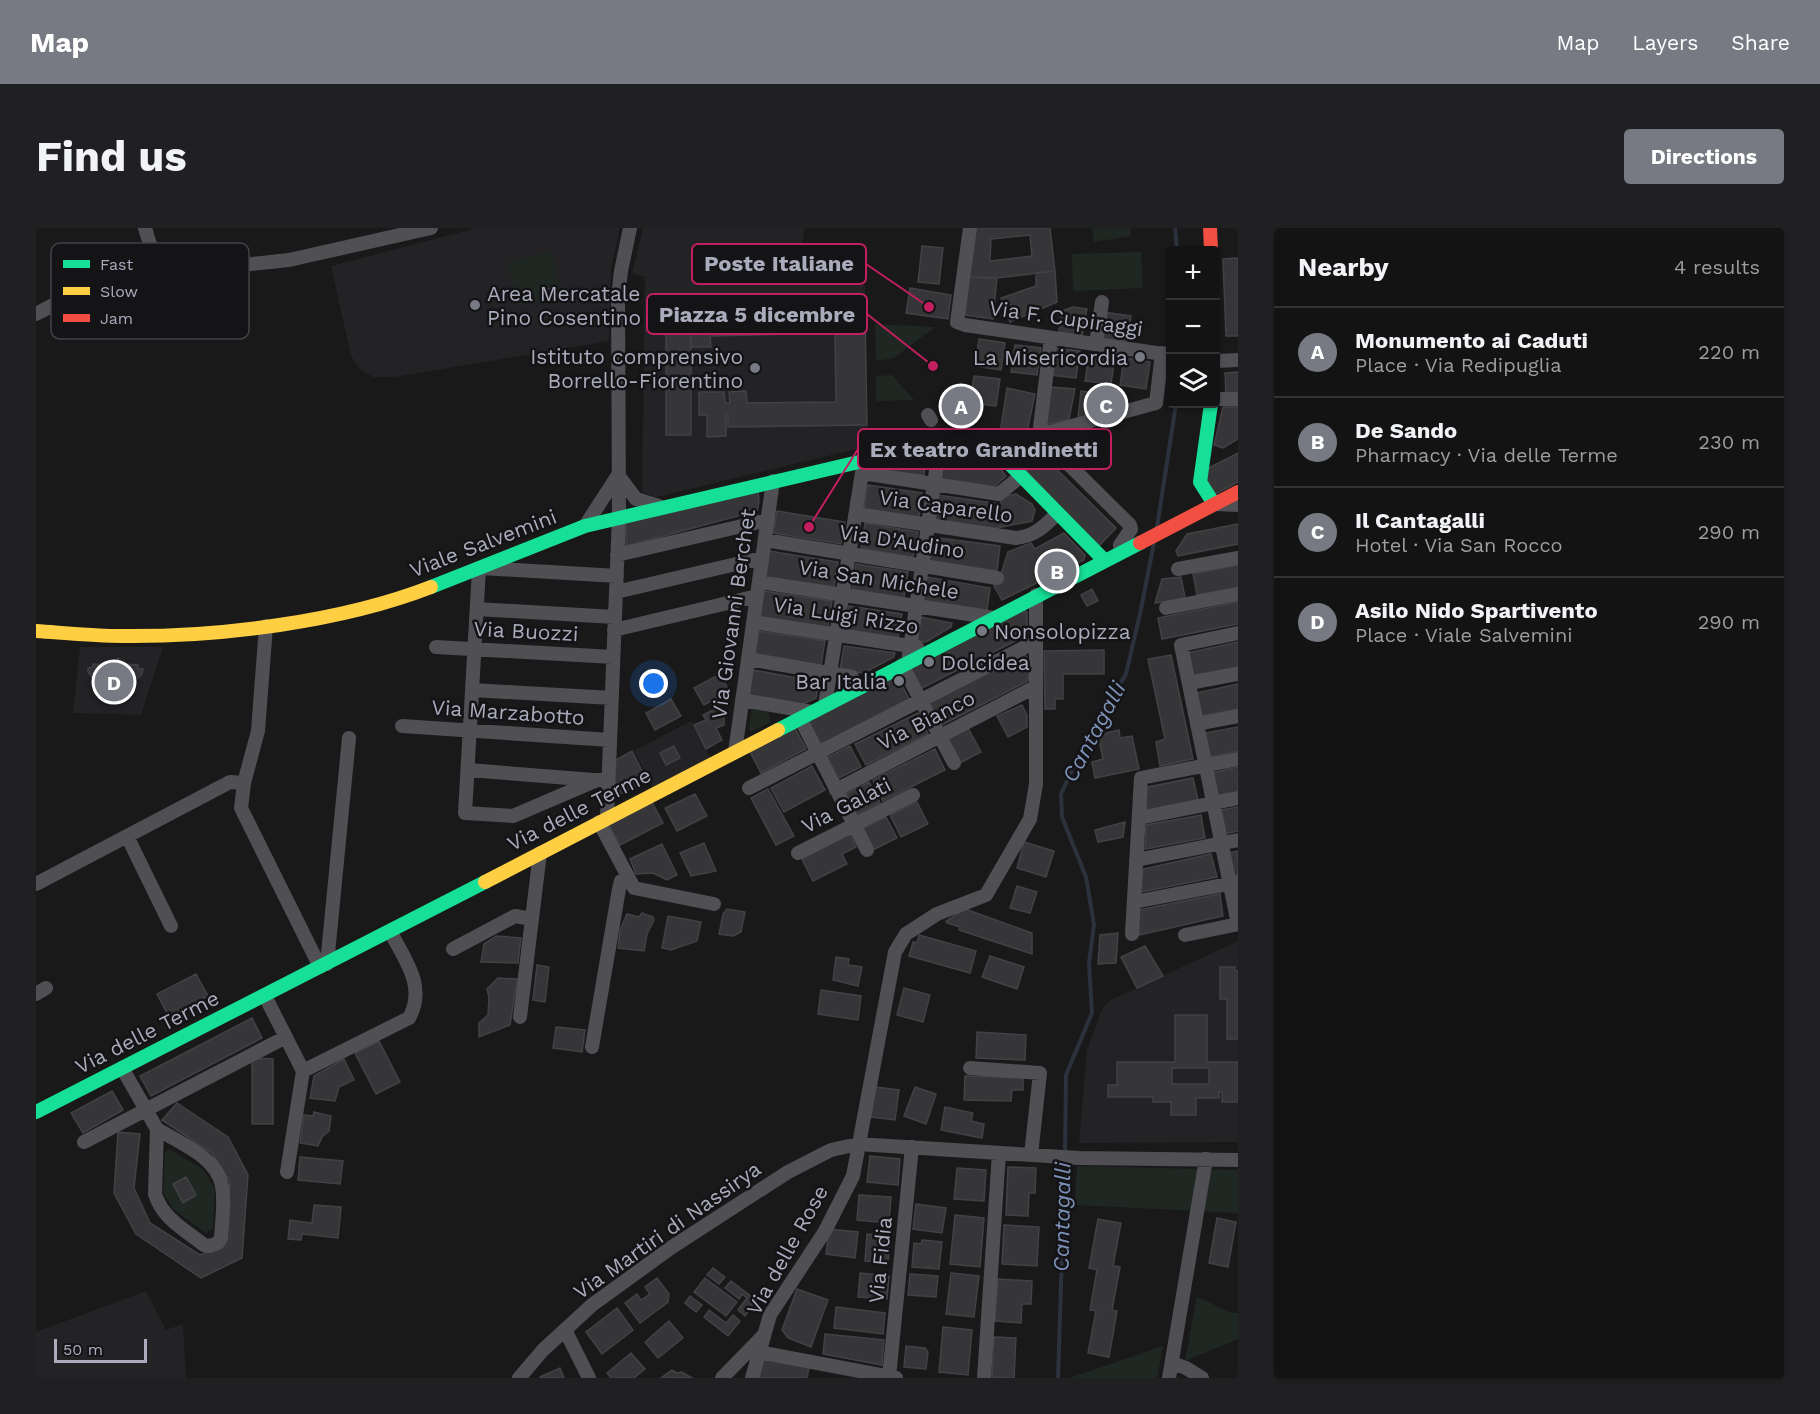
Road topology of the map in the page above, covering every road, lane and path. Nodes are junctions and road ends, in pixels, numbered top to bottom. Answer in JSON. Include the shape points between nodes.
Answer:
{"nodes":[{"id":1,"x":145,"y":228,"type":"edge"},
{"id":2,"x":431,"y":228,"type":"edge"},
{"id":3,"x":630,"y":228,"type":"edge"},
{"id":4,"x":637,"y":228,"type":"edge"},
{"id":5,"x":970,"y":228,"type":"edge"},
{"id":6,"x":1210,"y":228,"type":"edge"},
{"id":7,"x":150,"y":243,"type":"edge"},
{"id":8,"x":1211,"y":246,"type":"edge"},
{"id":9,"x":627,"y":249,"type":"junction"},
{"id":10,"x":249,"y":264,"type":"edge"},
{"id":11,"x":1101,"y":302,"type":"dead end"},
{"id":12,"x":51,"y":306,"type":"edge"},
{"id":13,"x":36,"y":314,"type":"edge"},
{"id":14,"x":1051,"y":338,"type":"junction"},
{"id":15,"x":1096,"y":344,"type":"junction"},
{"id":16,"x":1166,"y":354,"type":"edge"},
{"id":17,"x":1238,"y":360,"type":"edge"},
{"id":18,"x":1220,"y":361,"type":"edge"},
{"id":19,"x":1220,"y":399,"type":"edge"},
{"id":20,"x":1238,"y":399,"type":"edge"},
{"id":21,"x":1210,"y":408,"type":"edge"},
{"id":22,"x":1039,"y":435,"type":"junction"},
{"id":23,"x":940,"y":443,"type":"junction"},
{"id":24,"x":997,"y":452,"type":"junction"},
{"id":25,"x":863,"y":467,"type":"junction"},
{"id":26,"x":618,"y":475,"type":"junction"},
{"id":27,"x":1021,"y":476,"type":"junction"},
{"id":28,"x":773,"y":481,"type":"junction"},
{"id":29,"x":934,"y":484,"type":"junction"},
{"id":30,"x":1238,"y":492,"type":"edge"},
{"id":31,"x":1214,"y":504,"type":"junction"},
{"id":32,"x":1238,"y":505,"type":"edge"},
{"id":33,"x":661,"y":507,"type":"junction"},
{"id":34,"x":1058,"y":513,"type":"junction"},
{"id":35,"x":856,"y":514,"type":"junction"},
{"id":36,"x":619,"y":516,"type":"junction"},
{"id":37,"x":768,"y":520,"type":"junction"},
{"id":38,"x":928,"y":525,"type":"junction"},
{"id":39,"x":585,"y":526,"type":"junction"},
{"id":40,"x":765,"y":540,"type":"junction"},
{"id":41,"x":1121,"y":552,"type":"junction"},
{"id":42,"x":849,"y":554,"type":"junction"},
{"id":43,"x":617,"y":555,"type":"junction"},
{"id":44,"x":762,"y":558,"type":"junction"},
{"id":45,"x":1238,"y":558,"type":"edge"},
{"id":46,"x":1104,"y":560,"type":"junction"},
{"id":47,"x":922,"y":566,"type":"junction"},
{"id":48,"x":480,"y":569,"type":"junction"},
{"id":49,"x":1178,"y":569,"type":"dead end"},
{"id":50,"x":617,"y":576,"type":"junction"},
{"id":51,"x":997,"y":578,"type":"dead end"},
{"id":52,"x":758,"y":589,"type":"junction"},
{"id":53,"x":616,"y":592,"type":"junction"},
{"id":54,"x":843,"y":594,"type":"junction"},
{"id":55,"x":1238,"y":594,"type":"edge"},
{"id":56,"x":1035,"y":595,"type":"junction"},
{"id":57,"x":916,"y":606,"type":"junction"},
{"id":58,"x":1166,"y":608,"type":"dead end"},
{"id":59,"x":477,"y":609,"type":"junction"},
{"id":60,"x":994,"y":618,"type":"junction"},
{"id":61,"x":753,"y":622,"type":"junction"},
{"id":62,"x":615,"y":623,"type":"junction"},
{"id":63,"x":266,"y":626,"type":"junction"},
{"id":64,"x":36,"y":631,"type":"edge"},
{"id":65,"x":1238,"y":633,"type":"edge"},
{"id":66,"x":836,"y":635,"type":"junction"},
{"id":67,"x":1035,"y":642,"type":"junction"},
{"id":68,"x":910,"y":646,"type":"junction"},
{"id":69,"x":436,"y":647,"type":"dead end"},
{"id":70,"x":474,"y":649,"type":"junction"},
{"id":71,"x":932,"y":649,"type":"junction"},
{"id":72,"x":613,"y":657,"type":"junction"},
{"id":73,"x":748,"y":659,"type":"junction"},
{"id":74,"x":905,"y":664,"type":"junction"},
{"id":75,"x":830,"y":674,"type":"junction"},
{"id":76,"x":1238,"y":674,"type":"edge"},
{"id":77,"x":852,"y":677,"type":"dead end"},
{"id":78,"x":1189,"y":684,"type":"junction"},
{"id":79,"x":1035,"y":687,"type":"junction"},
{"id":80,"x":472,"y":690,"type":"junction"},
{"id":81,"x":612,"y":698,"type":"junction"},
{"id":82,"x":742,"y":700,"type":"junction"},
{"id":83,"x":921,"y":701,"type":"junction"},
{"id":84,"x":819,"y":709,"type":"junction"},
{"id":85,"x":1238,"y":716,"type":"edge"},
{"id":86,"x":800,"y":718,"type":"junction"},
{"id":87,"x":1197,"y":724,"type":"junction"},
{"id":88,"x":402,"y":726,"type":"dead end"},
{"id":89,"x":470,"y":731,"type":"junction"},
{"id":90,"x":940,"y":737,"type":"junction"},
{"id":91,"x":349,"y":738,"type":"dead end"},
{"id":92,"x":610,"y":740,"type":"junction"},
{"id":93,"x":735,"y":752,"type":"junction"},
{"id":94,"x":818,"y":753,"type":"junction"},
{"id":95,"x":1238,"y":759,"type":"edge"},
{"id":96,"x":954,"y":763,"type":"dead end"},
{"id":97,"x":1206,"y":765,"type":"junction"},
{"id":98,"x":468,"y":770,"type":"junction"},
{"id":99,"x":602,"y":780,"type":"junction"},
{"id":100,"x":244,"y":783,"type":"junction"},
{"id":101,"x":749,"y":788,"type":"dead end"},
{"id":102,"x":836,"y":790,"type":"junction"},
{"id":103,"x":913,"y":795,"type":"dead end"},
{"id":104,"x":1238,"y":798,"type":"edge"},
{"id":105,"x":1213,"y":803,"type":"junction"},
{"id":106,"x":1139,"y":818,"type":"junction"},
{"id":107,"x":603,"y":820,"type":"junction"},
{"id":108,"x":854,"y":824,"type":"junction"},
{"id":109,"x":127,"y":836,"type":"junction"},
{"id":110,"x":1238,"y":840,"type":"edge"},
{"id":111,"x":1221,"y":843,"type":"junction"},
{"id":112,"x":867,"y":850,"type":"dead end"},
{"id":113,"x":540,"y":853,"type":"junction"},
{"id":114,"x":798,"y":853,"type":"dead end"},
{"id":115,"x":1136,"y":860,"type":"junction"},
{"id":116,"x":628,"y":876,"type":"junction"},
{"id":117,"x":1234,"y":883,"type":"edge"},
{"id":118,"x":36,"y":884,"type":"edge"},
{"id":119,"x":1134,"y":902,"type":"junction"},
{"id":120,"x":714,"y":904,"type":"dead end"},
{"id":121,"x":532,"y":919,"type":"junction"},
{"id":122,"x":171,"y":926,"type":"dead end"},
{"id":123,"x":390,"y":931,"type":"junction"},
{"id":124,"x":1132,"y":934,"type":"dead end"},
{"id":125,"x":1185,"y":935,"type":"dead end"},
{"id":126,"x":453,"y":949,"type":"dead end"},
{"id":127,"x":324,"y":966,"type":"junction"},
{"id":128,"x":265,"y":996,"type":"junction"},
{"id":129,"x":520,"y":1017,"type":"dead end"},
{"id":130,"x":286,"y":1037,"type":"junction"},
{"id":131,"x":592,"y":1047,"type":"dead end"},
{"id":132,"x":122,"y":1068,"type":"junction"},
{"id":133,"x":970,"y":1068,"type":"dead end"},
{"id":134,"x":303,"y":1071,"type":"junction"},
{"id":135,"x":146,"y":1110,"type":"junction"},
{"id":136,"x":36,"y":1112,"type":"edge"},
{"id":137,"x":157,"y":1129,"type":"junction"},
{"id":138,"x":84,"y":1142,"type":"dead end"},
{"id":139,"x":858,"y":1144,"type":"junction"},
{"id":140,"x":912,"y":1147,"type":"junction"},
{"id":141,"x":999,"y":1153,"type":"junction"},
{"id":142,"x":1037,"y":1155,"type":"junction"},
{"id":143,"x":1206,"y":1159,"type":"junction"},
{"id":144,"x":1238,"y":1160,"type":"edge"},
{"id":145,"x":287,"y":1172,"type":"dead end"},
{"id":146,"x":565,"y":1330,"type":"junction"},
{"id":147,"x":764,"y":1334,"type":"junction"},
{"id":148,"x":759,"y":1352,"type":"junction"},
{"id":149,"x":1172,"y":1363,"type":"junction"},
{"id":150,"x":519,"y":1378,"type":"edge"},
{"id":151,"x":589,"y":1378,"type":"edge"},
{"id":152,"x":722,"y":1378,"type":"edge"},
{"id":153,"x":752,"y":1378,"type":"edge"},
{"id":154,"x":893,"y":1378,"type":"edge"},
{"id":155,"x":984,"y":1378,"type":"edge"},
{"id":156,"x":1169,"y":1378,"type":"edge"},
{"id":157,"x":1202,"y":1378,"type":"edge"}],
"edges":[{"from":1,"to":7,"type":"street"},
{"from":2,"to":10,"type":"street","via":[[289,260]]},
{"from":3,"to":9,"type":"street"},
{"from":4,"to":9,"type":"street"},
{"from":5,"to":14,"type":"street","name":"Via F. Cupiraggi","via":[[957,322]]},
{"from":6,"to":8,"type":"main road"},
{"from":9,"to":26,"type":"street","via":[[618,298]]},
{"from":11,"to":15,"type":"street"},
{"from":12,"to":13,"type":"street"},
{"from":14,"to":15,"type":"street","name":"Via F. Cupiraggi"},
{"from":14,"to":22,"type":"street"},
{"from":15,"to":16,"type":"street","name":"Via F. Cupiraggi"},
{"from":16,"to":22,"type":"street","via":[[1156,403]]},
{"from":17,"to":18,"type":"street"},
{"from":19,"to":20,"type":"street"},
{"from":21,"to":31,"type":"main road","via":[[1200,482]]},
{"from":22,"to":24,"type":"street","via":[[1010,443]]},
{"from":22,"to":41,"type":"street","via":[[1130,525],[1130,532],[1120,544]]},
{"from":23,"to":24,"type":"main road","name":"Viale Salvemini","via":[[981,440]]},
{"from":23,"to":25,"type":"main road","name":"Viale Salvemini"},
{"from":23,"to":29,"type":"street"},
{"from":24,"to":27,"type":"main road","name":"Viale Salvemini"},
{"from":25,"to":28,"type":"main road","name":"Viale Salvemini"},
{"from":25,"to":29,"type":"street"},
{"from":25,"to":35,"type":"street"},
{"from":26,"to":33,"type":"street","via":[[636,500]]},
{"from":26,"to":36,"type":"street"},
{"from":26,"to":39,"type":"street"},
{"from":27,"to":29,"type":"street","via":[[999,494]]},
{"from":27,"to":34,"type":"main road","name":"Viale Salvemini"},
{"from":28,"to":33,"type":"main road","name":"Viale Salvemini"},
{"from":28,"to":37,"type":"street","name":"Via Giovanni Berchet"},
{"from":29,"to":38,"type":"street"},
{"from":30,"to":31,"type":"main road"},
{"from":31,"to":32,"type":"street"},
{"from":31,"to":41,"type":"main road","name":"Via delle Terme"},
{"from":33,"to":36,"type":"main road","name":"Viale Salvemini"},
{"from":34,"to":38,"type":"street","name":"Via Caparello","via":[[1029,537]]},
{"from":34,"to":46,"type":"main road","name":"Viale Salvemini"},
{"from":35,"to":38,"type":"street","name":"Via Caparello"},
{"from":35,"to":42,"type":"street"},
{"from":36,"to":39,"type":"main road","name":"Viale Salvemini"},
{"from":36,"to":43,"type":"street"},
{"from":37,"to":40,"type":"street","name":"Via Giovanni Berchet"},
{"from":37,"to":43,"type":"street"},
{"from":38,"to":47,"type":"street"},
{"from":39,"to":48,"type":"main road","name":"Viale Salvemini"},
{"from":40,"to":42,"type":"street","name":"Via D'Audino"},
{"from":40,"to":44,"type":"street","name":"Via Giovanni Berchet"},
{"from":41,"to":46,"type":"main road","name":"Via delle Terme"},
{"from":42,"to":47,"type":"street","name":"Via D'Audino"},
{"from":42,"to":54,"type":"street"},
{"from":43,"to":50,"type":"street"},
{"from":44,"to":52,"type":"street","name":"Via Giovanni Berchet"},
{"from":44,"to":53,"type":"street"},
{"from":45,"to":49,"type":"street"},
{"from":46,"to":56,"type":"main road","name":"Via delle Terme"},
{"from":47,"to":51,"type":"street","name":"Via D'Audino"},
{"from":47,"to":57,"type":"street"},
{"from":48,"to":50,"type":"street"},
{"from":48,"to":59,"type":"street"},
{"from":48,"to":63,"type":"main road","name":"Viale Salvemini","via":[[372,605]]},
{"from":50,"to":53,"type":"street"},
{"from":52,"to":54,"type":"street","name":"Via San Michele"},
{"from":52,"to":61,"type":"street","name":"Via Giovanni Berchet"},
{"from":52,"to":62,"type":"street"},
{"from":53,"to":62,"type":"street"},
{"from":54,"to":57,"type":"street","name":"Via San Michele"},
{"from":54,"to":66,"type":"street"},
{"from":55,"to":58,"type":"street"},
{"from":56,"to":60,"type":"main road","name":"Via delle Terme"},
{"from":56,"to":67,"type":"street","name":"Via delle Rose"},
{"from":57,"to":60,"type":"street","name":"Via San Michele"},
{"from":57,"to":68,"type":"street"},
{"from":59,"to":62,"type":"street"},
{"from":59,"to":70,"type":"street"},
{"from":60,"to":71,"type":"main road","name":"Via delle Terme"},
{"from":61,"to":66,"type":"street","name":"Via Luigi Rizzo"},
{"from":61,"to":73,"type":"street","name":"Via Giovanni Berchet"},
{"from":62,"to":72,"type":"street"},
{"from":63,"to":64,"type":"main road","name":"Viale Salvemini","via":[[142,636]]},
{"from":63,"to":100,"type":"street","via":[[258,731]]},
{"from":65,"to":78,"type":"street","via":[[1181,645]]},
{"from":66,"to":68,"type":"street","name":"Via Luigi Rizzo"},
{"from":66,"to":75,"type":"street"},
{"from":67,"to":79,"type":"street","name":"Via delle Rose"},
{"from":67,"to":83,"type":"street"},
{"from":68,"to":71,"type":"street","name":"Via Luigi Rizzo"},
{"from":68,"to":74,"type":"street"},
{"from":69,"to":70,"type":"street","name":"Via Buozzi"},
{"from":70,"to":72,"type":"street","name":"Via Buozzi"},
{"from":70,"to":80,"type":"street"},
{"from":71,"to":74,"type":"main road","name":"Via delle Terme"},
{"from":72,"to":81,"type":"street"},
{"from":73,"to":75,"type":"street"},
{"from":73,"to":82,"type":"street","name":"Via Giovanni Berchet"},
{"from":74,"to":83,"type":"street"},
{"from":74,"to":84,"type":"main road","name":"Via delle Terme"},
{"from":75,"to":77,"type":"street"},
{"from":75,"to":84,"type":"street"},
{"from":76,"to":78,"type":"street"},
{"from":78,"to":87,"type":"street"},
{"from":79,"to":90,"type":"street","name":"Via Bianco"},
{"from":79,"to":139,"type":"street","name":"Via delle Rose","via":[[1036,784],[1030,819],[986,895],[937,914],[906,934],[895,952]]},
{"from":80,"to":81,"type":"street"},
{"from":80,"to":89,"type":"street"},
{"from":81,"to":92,"type":"street"},
{"from":82,"to":84,"type":"street"},
{"from":82,"to":93,"type":"street","name":"Via Giovanni Berchet"},
{"from":83,"to":90,"type":"street"},
{"from":83,"to":94,"type":"street"},
{"from":84,"to":86,"type":"main road","name":"Via delle Terme"},
{"from":85,"to":87,"type":"street"},
{"from":86,"to":93,"type":"main road","name":"Via delle Terme"},
{"from":86,"to":94,"type":"street"},
{"from":87,"to":97,"type":"street"},
{"from":88,"to":89,"type":"street","name":"Via Marzabotto"},
{"from":89,"to":92,"type":"street","name":"Via Marzabotto"},
{"from":89,"to":98,"type":"street"},
{"from":90,"to":96,"type":"street"},
{"from":90,"to":102,"type":"street","name":"Via Bianco"},
{"from":91,"to":127,"type":"street"},
{"from":92,"to":99,"type":"street"},
{"from":93,"to":107,"type":"main road","name":"Via delle Terme"},
{"from":94,"to":101,"type":"street"},
{"from":94,"to":102,"type":"street"},
{"from":95,"to":97,"type":"street"},
{"from":97,"to":105,"type":"street"},
{"from":97,"to":106,"type":"street","via":[[1141,778]]},
{"from":98,"to":99,"type":"street"},
{"from":98,"to":99,"type":"street","via":[[465,813],[513,816]]},
{"from":99,"to":107,"type":"street"},
{"from":100,"to":109,"type":"street","via":[[230,782]]},
{"from":100,"to":127,"type":"street","via":[[241,808]]},
{"from":102,"to":108,"type":"street"},
{"from":103,"to":108,"type":"street","name":"Via Galati"},
{"from":104,"to":105,"type":"street"},
{"from":105,"to":106,"type":"street"},
{"from":105,"to":111,"type":"street"},
{"from":106,"to":115,"type":"street"},
{"from":107,"to":113,"type":"main road","name":"Via delle Terme"},
{"from":107,"to":116,"type":"street"},
{"from":108,"to":112,"type":"street"},
{"from":108,"to":114,"type":"street","name":"Via Galati"},
{"from":109,"to":118,"type":"street"},
{"from":109,"to":122,"type":"street"},
{"from":110,"to":111,"type":"street"},
{"from":111,"to":115,"type":"street"},
{"from":111,"to":117,"type":"street"},
{"from":113,"to":121,"type":"street"},
{"from":113,"to":123,"type":"main road","name":"Via delle Terme"},
{"from":115,"to":119,"type":"street"},
{"from":116,"to":120,"type":"street","via":[[634,888]]},
{"from":116,"to":131,"type":"street","via":[[621,881],[619,890]]},
{"from":117,"to":119,"type":"street"},
{"from":117,"to":125,"type":"street","via":[[1238,924]]},
{"from":119,"to":124,"type":"street"},
{"from":121,"to":126,"type":"street","via":[[515,916]]},
{"from":121,"to":129,"type":"street"},
{"from":123,"to":127,"type":"main road","name":"Via delle Terme"},
{"from":123,"to":134,"type":"street","via":[[417,983],[410,1017]]},
{"from":127,"to":128,"type":"main road","name":"Via delle Terme"},
{"from":128,"to":130,"type":"street"},
{"from":128,"to":132,"type":"main road","name":"Via delle Terme"},
{"from":130,"to":134,"type":"street"},
{"from":130,"to":135,"type":"street"},
{"from":132,"to":135,"type":"street"},
{"from":132,"to":136,"type":"main road","name":"Via delle Terme"},
{"from":133,"to":142,"type":"street","via":[[1040,1073]]},
{"from":134,"to":145,"type":"street"},
{"from":135,"to":137,"type":"street"},
{"from":135,"to":138,"type":"street"},
{"from":137,"to":137,"type":"street","via":[[157,1203],[204,1245],[218,1243],[223,1193],[219,1174],[201,1155]]},
{"from":139,"to":140,"type":"street","name":"Via Martiri di Nassirya"},
{"from":139,"to":146,"type":"street","name":"Via Martiri di Nassirya","via":[[831,1150],[779,1178],[672,1247],[592,1305]]},
{"from":139,"to":147,"type":"street","name":"Via delle Rose","via":[[853,1176],[825,1231],[770,1315]]},
{"from":140,"to":141,"type":"street","name":"Via Martiri di Nassirya"},
{"from":140,"to":154,"type":"street","name":"Via Fidia"},
{"from":141,"to":142,"type":"street","name":"Via Martiri di Nassirya"},
{"from":141,"to":155,"type":"street"},
{"from":142,"to":143,"type":"street","name":"Via Martiri di Nassirya"},
{"from":143,"to":144,"type":"street","name":"Via Martiri di Nassirya"},
{"from":143,"to":149,"type":"street"},
{"from":146,"to":150,"type":"street","name":"Via Martiri di Nassirya"},
{"from":146,"to":151,"type":"street"},
{"from":147,"to":148,"type":"street","name":"Via delle Rose"},
{"from":147,"to":152,"type":"street"},
{"from":148,"to":153,"type":"street","name":"Via delle Rose"},
{"from":148,"to":154,"type":"street"},
{"from":149,"to":156,"type":"street"},
{"from":149,"to":157,"type":"street"}]}
